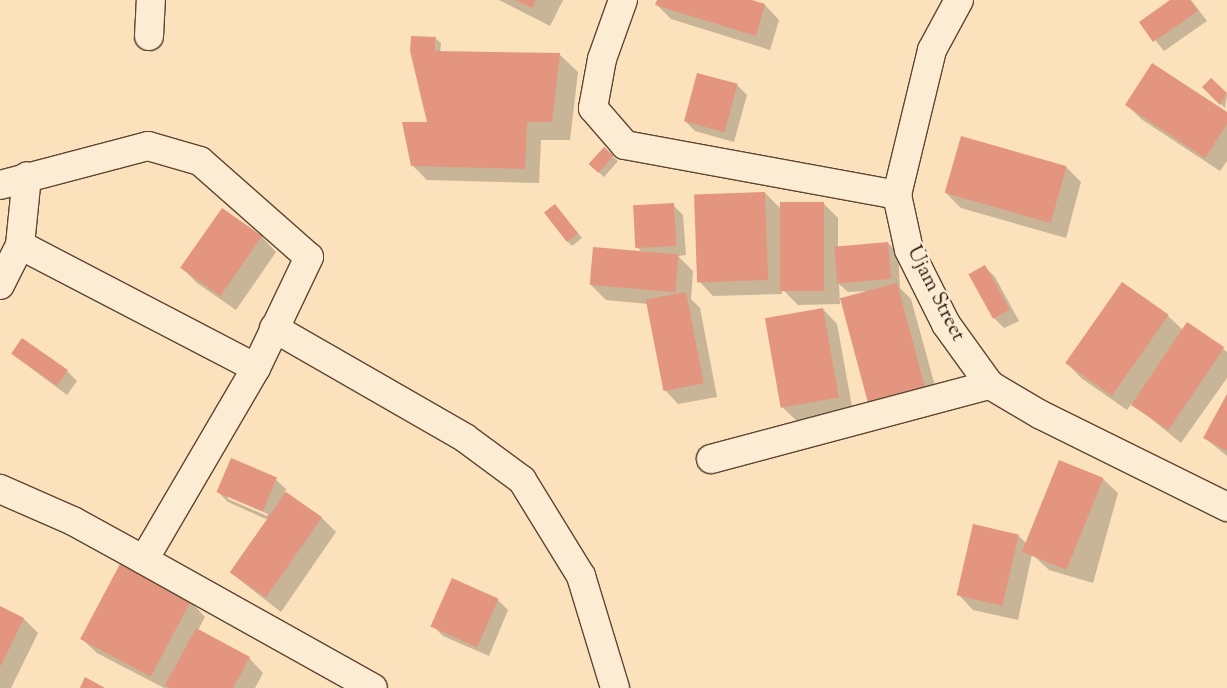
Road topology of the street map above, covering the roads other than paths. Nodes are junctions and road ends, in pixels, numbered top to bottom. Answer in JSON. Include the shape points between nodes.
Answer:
{"nodes":[{"id":1,"x":151,"y":0,"type":"edge"},
{"id":2,"x":622,"y":0,"type":"edge"},
{"id":3,"x":959,"y":0,"type":"edge"},
{"id":4,"x":148,"y":36,"type":"dead end"},
{"id":5,"x":27,"y":176,"type":"junction"},
{"id":6,"x":0,"y":185,"type":"edge"},
{"id":7,"x":897,"y":194,"type":"junction"},
{"id":8,"x":20,"y":245,"type":"junction"},
{"id":9,"x":0,"y":284,"type":"edge"},
{"id":10,"x":274,"y":328,"type":"junction"},
{"id":11,"x":256,"y":368,"type":"junction"},
{"id":12,"x":990,"y":385,"type":"junction"},
{"id":13,"x":711,"y":459,"type":"dead end"},
{"id":14,"x":0,"y":489,"type":"edge"},
{"id":15,"x":1227,"y":507,"type":"edge"},
{"id":16,"x":144,"y":560,"type":"junction"},
{"id":17,"x":373,"y":688,"type":"edge"},
{"id":18,"x":615,"y":688,"type":"edge"}],
"edges":[{"from":1,"to":4,"type":"street"},
{"from":2,"to":7,"type":"street","via":[[602,59],[593,108],[625,145]]},
{"from":3,"to":7,"type":"street","name":"Ujam Street","via":[[932,50]]},
{"from":5,"to":6,"type":"street"},
{"from":5,"to":8,"type":"street"},
{"from":5,"to":10,"type":"street","via":[[116,157],[148,146],[200,161],[309,257]]},
{"from":7,"to":12,"type":"street","name":"Ujam Street","via":[[909,250],[946,324]]},
{"from":8,"to":9,"type":"street"},
{"from":8,"to":11,"type":"street"},
{"from":10,"to":11,"type":"street"},
{"from":10,"to":18,"type":"street","via":[[465,438],[522,480],[581,576]]},
{"from":11,"to":16,"type":"street"},
{"from":12,"to":13,"type":"street"},
{"from":12,"to":15,"type":"street","name":"Ujam Street","via":[[1083,436]]},
{"from":14,"to":16,"type":"street","via":[[73,521]]},
{"from":16,"to":17,"type":"street"}]}
